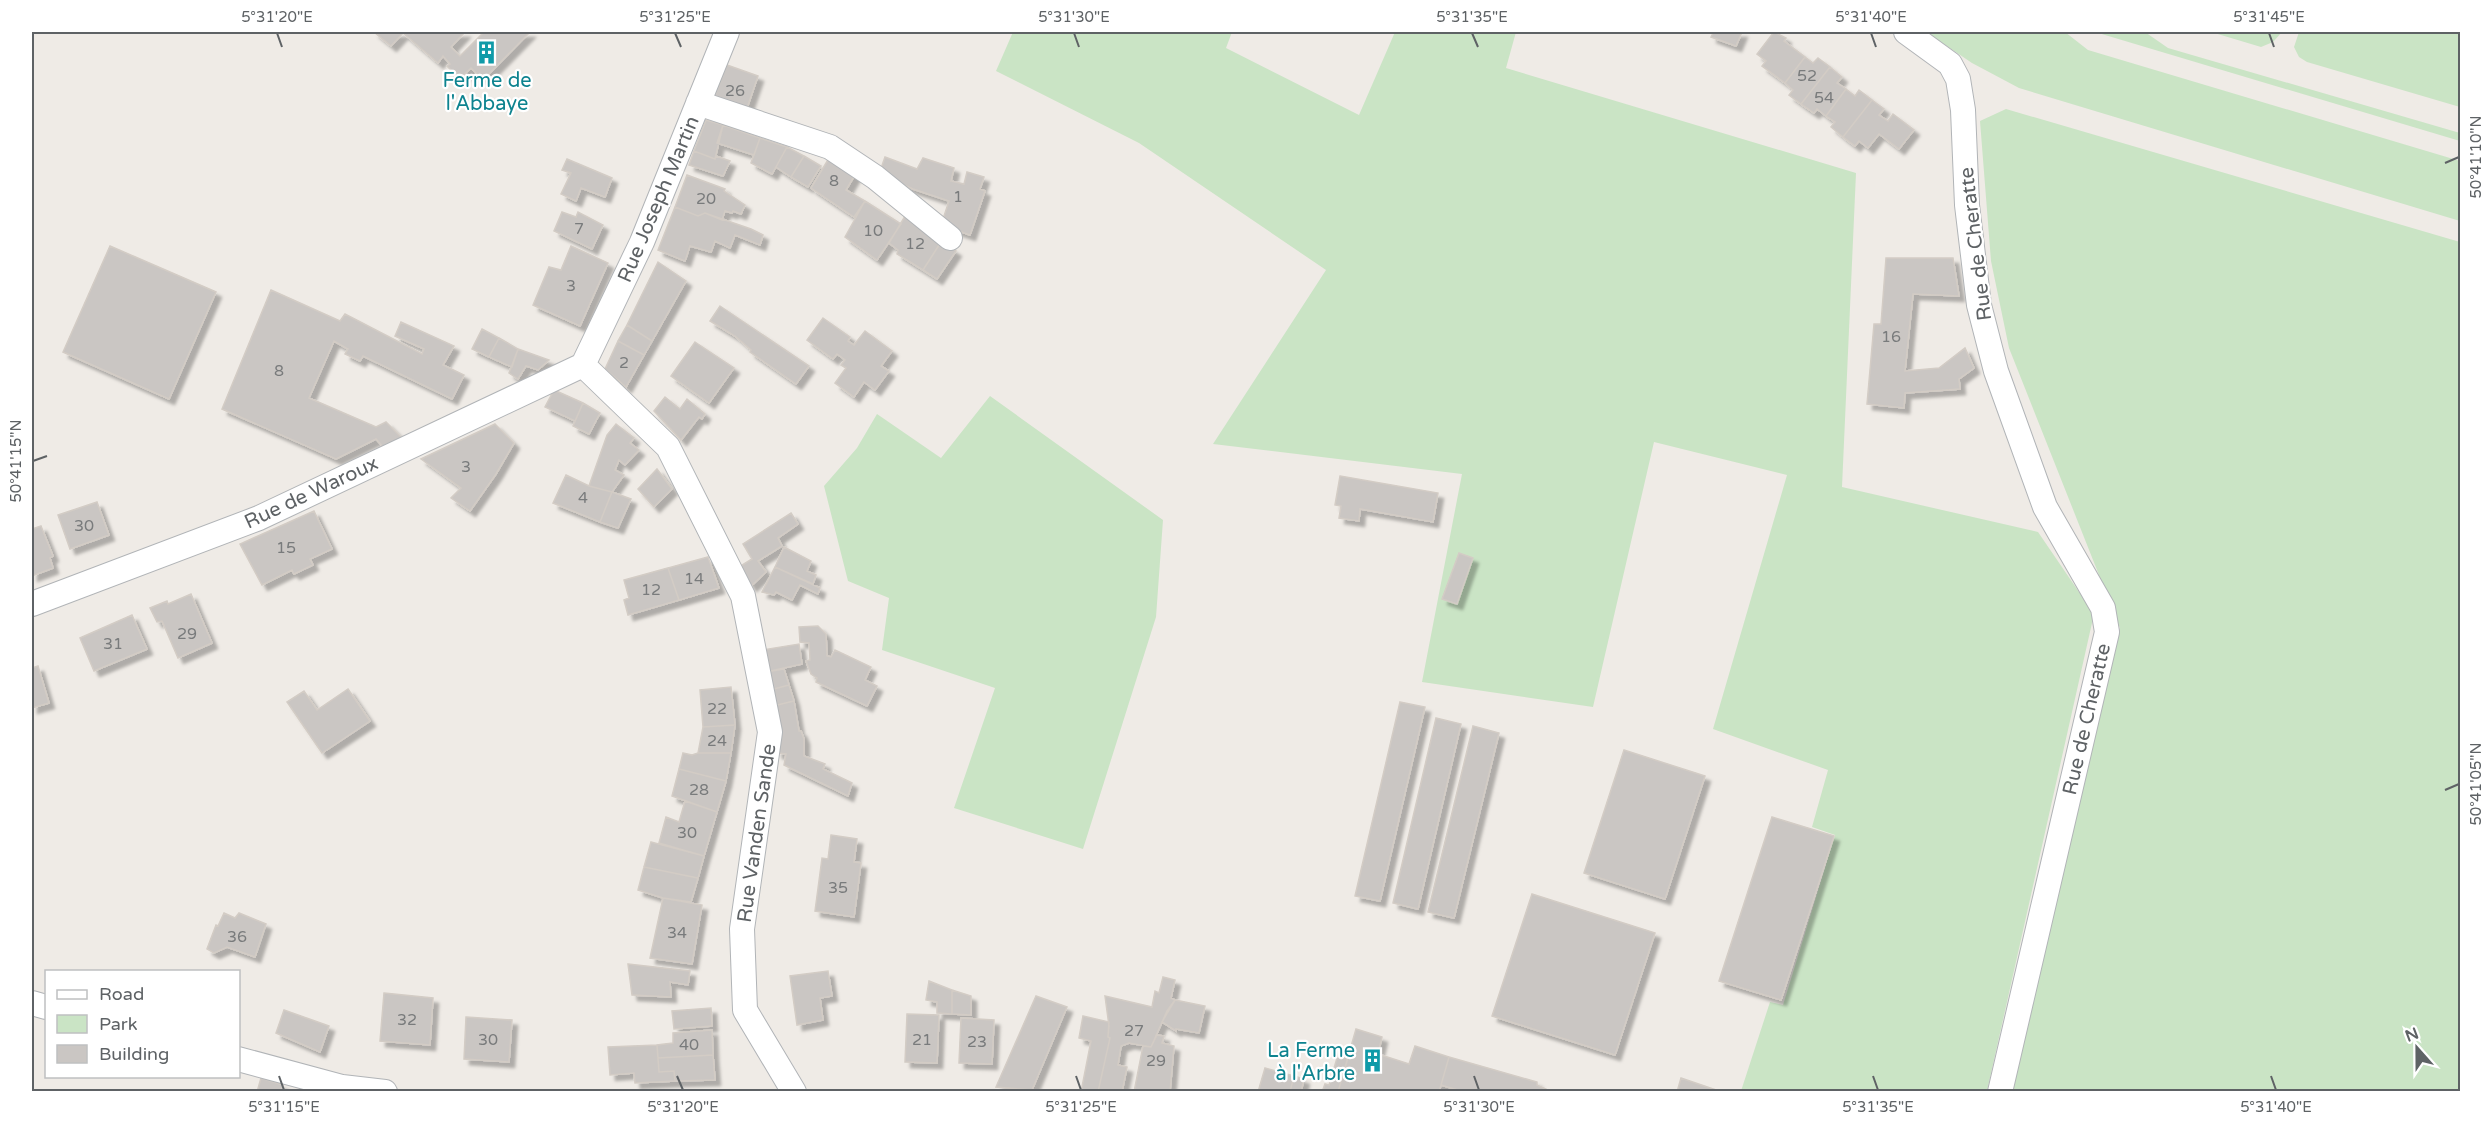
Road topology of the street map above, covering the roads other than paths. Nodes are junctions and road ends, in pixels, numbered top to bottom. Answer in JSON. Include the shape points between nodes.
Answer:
{"nodes":[{"id":1,"x":727,"y":32,"type":"edge"},
{"id":2,"x":1906,"y":32,"type":"edge"},
{"id":3,"x":698,"y":103,"type":"junction"},
{"id":4,"x":950,"y":238,"type":"dead end"},
{"id":5,"x":583,"y":365,"type":"junction"},
{"id":6,"x":32,"y":604,"type":"edge"},
{"id":7,"x":240,"y":1060,"type":"edge"},
{"id":8,"x":385,"y":1092,"type":"edge"},
{"id":9,"x":794,"y":1092,"type":"edge"},
{"id":10,"x":2000,"y":1092,"type":"edge"}],
"edges":[{"from":1,"to":3,"type":"street","name":"Rue Joseph Martin"},
{"from":2,"to":10,"type":"street","name":"Rue de Cheratte","via":[[1950,64],[1958,79],[1964,110],[1967,205],[1978,305],[1996,371],[2045,507],[2103,608],[2107,632]]},
{"from":3,"to":4,"type":"street","via":[[830,147],[875,177]]},
{"from":3,"to":5,"type":"street","name":"Rue Joseph Martin","via":[[642,242]]},
{"from":5,"to":6,"type":"street","name":"Rue de Waroux","via":[[259,518]]},
{"from":5,"to":9,"type":"street","name":"Rue Vanden Sande","via":[[668,447],[743,596],[770,732],[742,929],[745,1010]]},
{"from":7,"to":8,"type":"street","via":[[342,1087]]}]}
